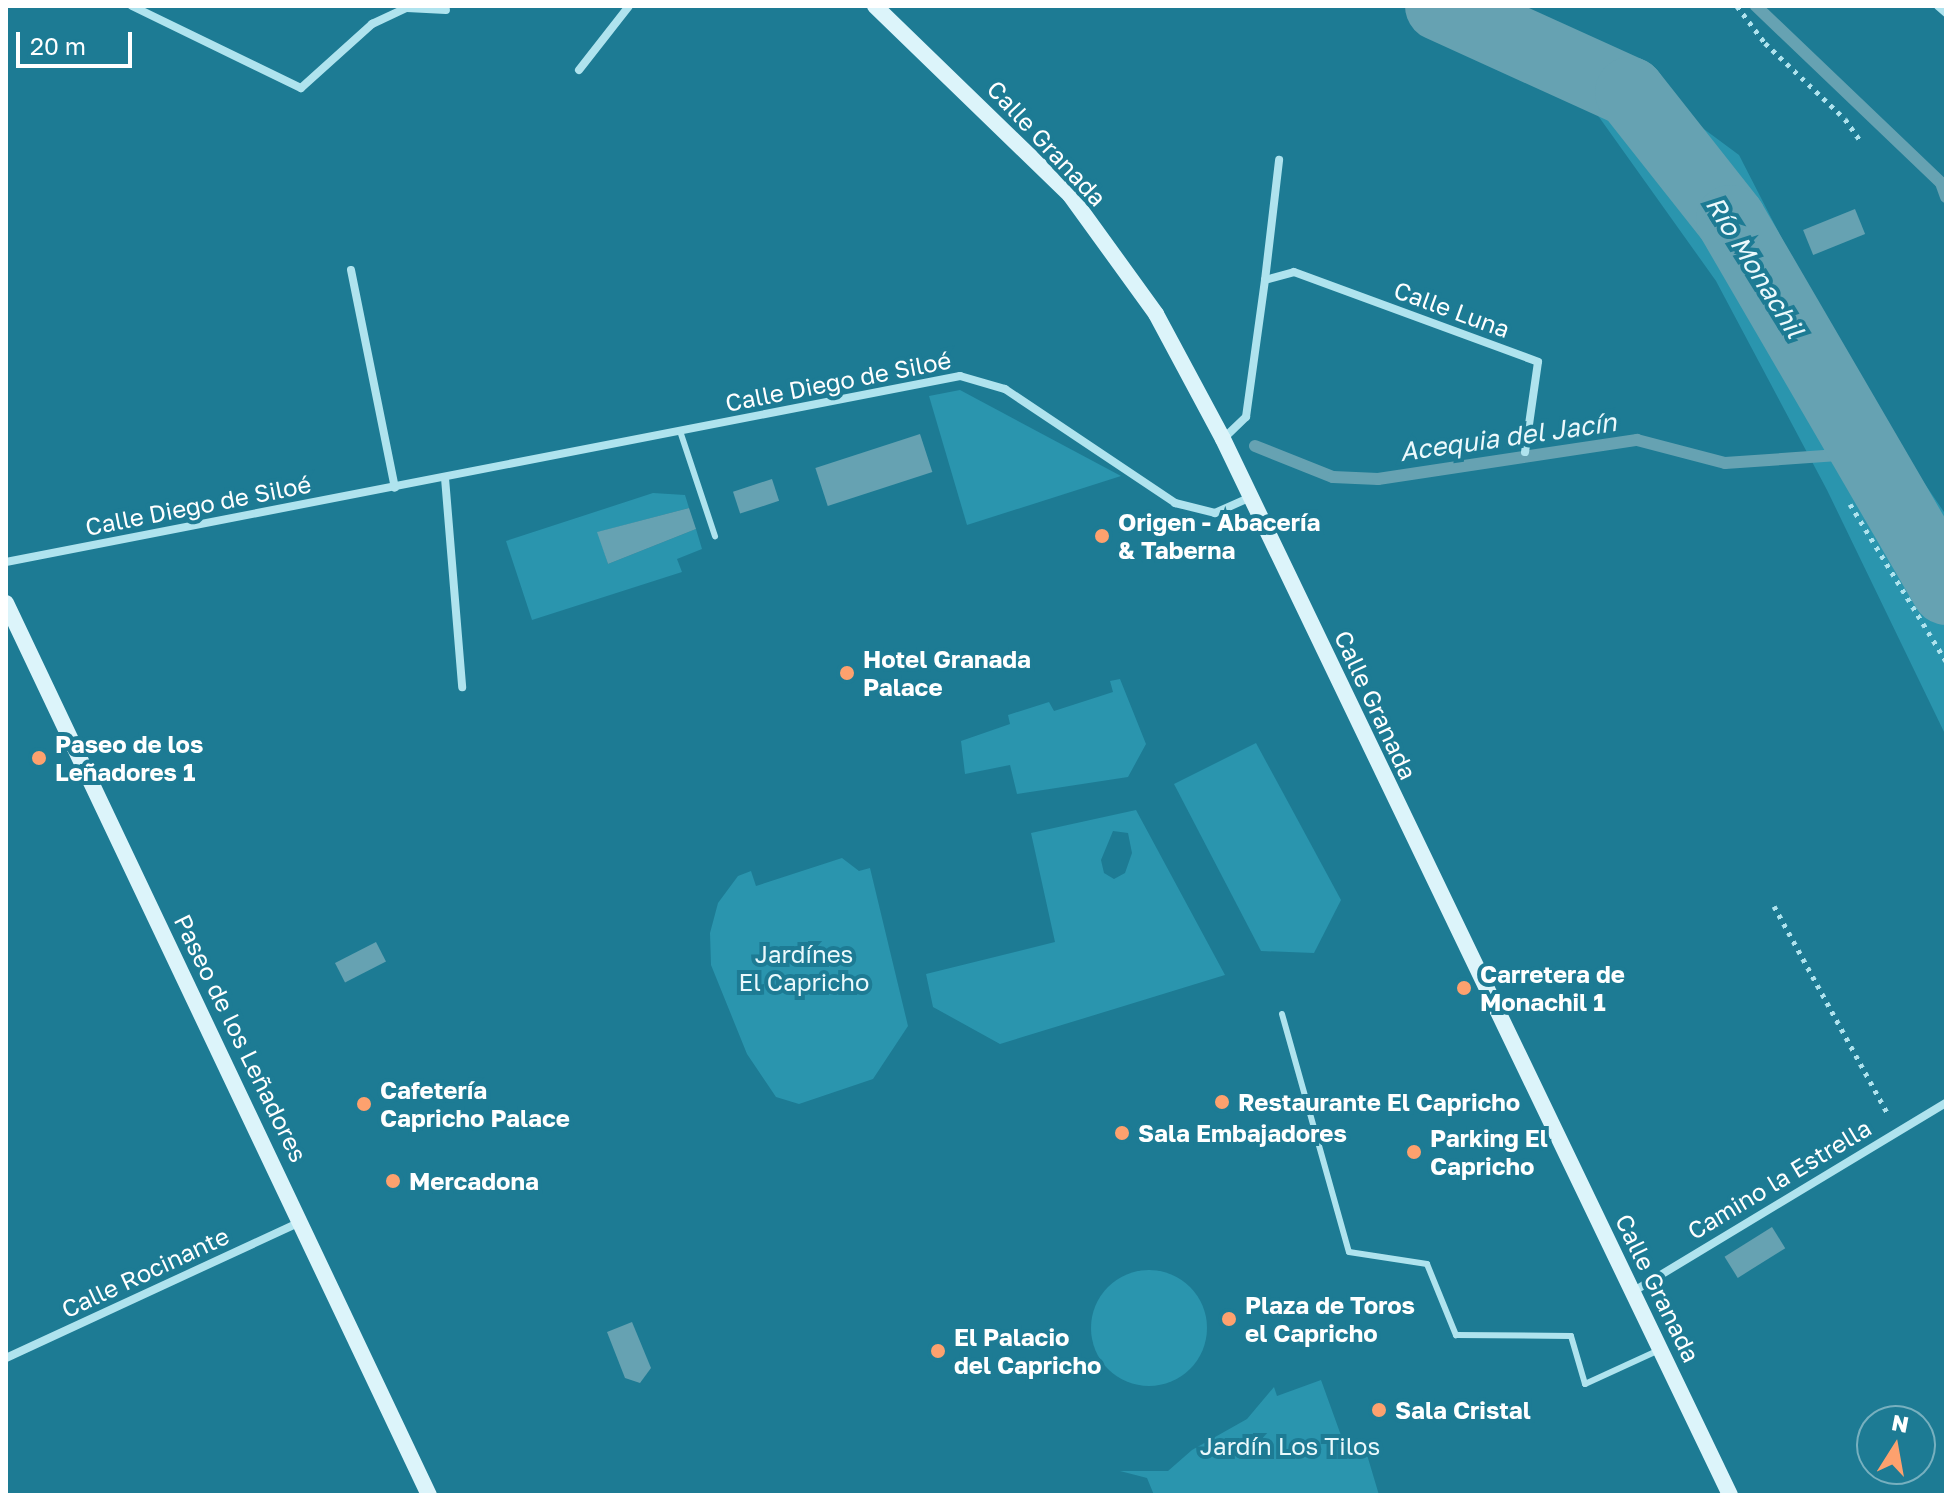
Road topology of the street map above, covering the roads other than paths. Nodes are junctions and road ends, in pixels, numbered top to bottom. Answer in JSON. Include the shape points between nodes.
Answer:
{"nodes":[{"id":1,"x":132,"y":6,"type":"edge"},
{"id":2,"x":629,"y":6,"type":"edge"},
{"id":3,"x":875,"y":6,"type":"edge"},
{"id":4,"x":1938,"y":6,"type":"edge"},
{"id":5,"x":446,"y":10,"type":"dead end"},
{"id":6,"x":1946,"y":13,"type":"edge"},
{"id":7,"x":579,"y":70,"type":"dead end"},
{"id":8,"x":1279,"y":160,"type":"dead end"},
{"id":9,"x":351,"y":270,"type":"dead end"},
{"id":10,"x":1265,"y":280,"type":"junction"},
{"id":11,"x":680,"y":431,"type":"junction"},
{"id":12,"x":1223,"y":439,"type":"junction"},
{"id":13,"x":1525,"y":452,"type":"dead end"},
{"id":14,"x":445,"y":478,"type":"junction"},
{"id":15,"x":395,"y":488,"type":"junction"},
{"id":16,"x":1251,"y":497,"type":"junction"},
{"id":17,"x":715,"y":536,"type":"dead end"},
{"id":18,"x":6,"y":562,"type":"edge"},
{"id":19,"x":6,"y":603,"type":"edge"},
{"id":20,"x":462,"y":687,"type":"dead end"},
{"id":21,"x":1282,"y":1014,"type":"dead end"},
{"id":22,"x":1946,"y":1103,"type":"edge"},
{"id":23,"x":301,"y":1222,"type":"junction"},
{"id":24,"x":1634,"y":1291,"type":"junction"},
{"id":25,"x":1662,"y":1348,"type":"junction"},
{"id":26,"x":6,"y":1358,"type":"edge"},
{"id":27,"x":429,"y":1495,"type":"edge"},
{"id":28,"x":1730,"y":1495,"type":"edge"}],
"edges":[{"from":1,"to":5,"type":"street","via":[[301,88],[372,24],[407,8]]},
{"from":2,"to":7,"type":"street"},
{"from":3,"to":12,"type":"street","name":"Calle Granada","via":[[1070,195],[1156,314]]},
{"from":4,"to":6,"type":"street"},
{"from":8,"to":10,"type":"street"},
{"from":9,"to":15,"type":"street"},
{"from":10,"to":12,"type":"street","via":[[1246,417]]},
{"from":10,"to":13,"type":"street","name":"Calle Luna","via":[[1294,272],[1538,362]]},
{"from":11,"to":14,"type":"street","name":"Calle Diego de Siloé"},
{"from":11,"to":16,"type":"street","name":"Calle Diego de Siloé","via":[[960,376],[1005,389],[1175,503],[1215,513]]},
{"from":11,"to":17,"type":"lane"},
{"from":12,"to":16,"type":"street","name":"Calle Granada"},
{"from":14,"to":15,"type":"street","name":"Calle Diego de Siloé"},
{"from":14,"to":20,"type":"street"},
{"from":15,"to":18,"type":"street","name":"Calle Diego de Siloé"},
{"from":16,"to":24,"type":"street","name":"Calle Granada"},
{"from":19,"to":23,"type":"street","name":"Paseo de los Leñadores"},
{"from":21,"to":25,"type":"lane","via":[[1349,1252],[1427,1264],[1456,1335],[1571,1336],[1585,1384]]},
{"from":22,"to":24,"type":"street","name":"Camino la Estrella"},
{"from":23,"to":26,"type":"street","name":"Calle Rocinante"},
{"from":23,"to":27,"type":"street","name":"Paseo de los Leñadores"},
{"from":24,"to":25,"type":"street","name":"Calle Granada"},
{"from":25,"to":28,"type":"street","name":"Calle Granada"}]}
